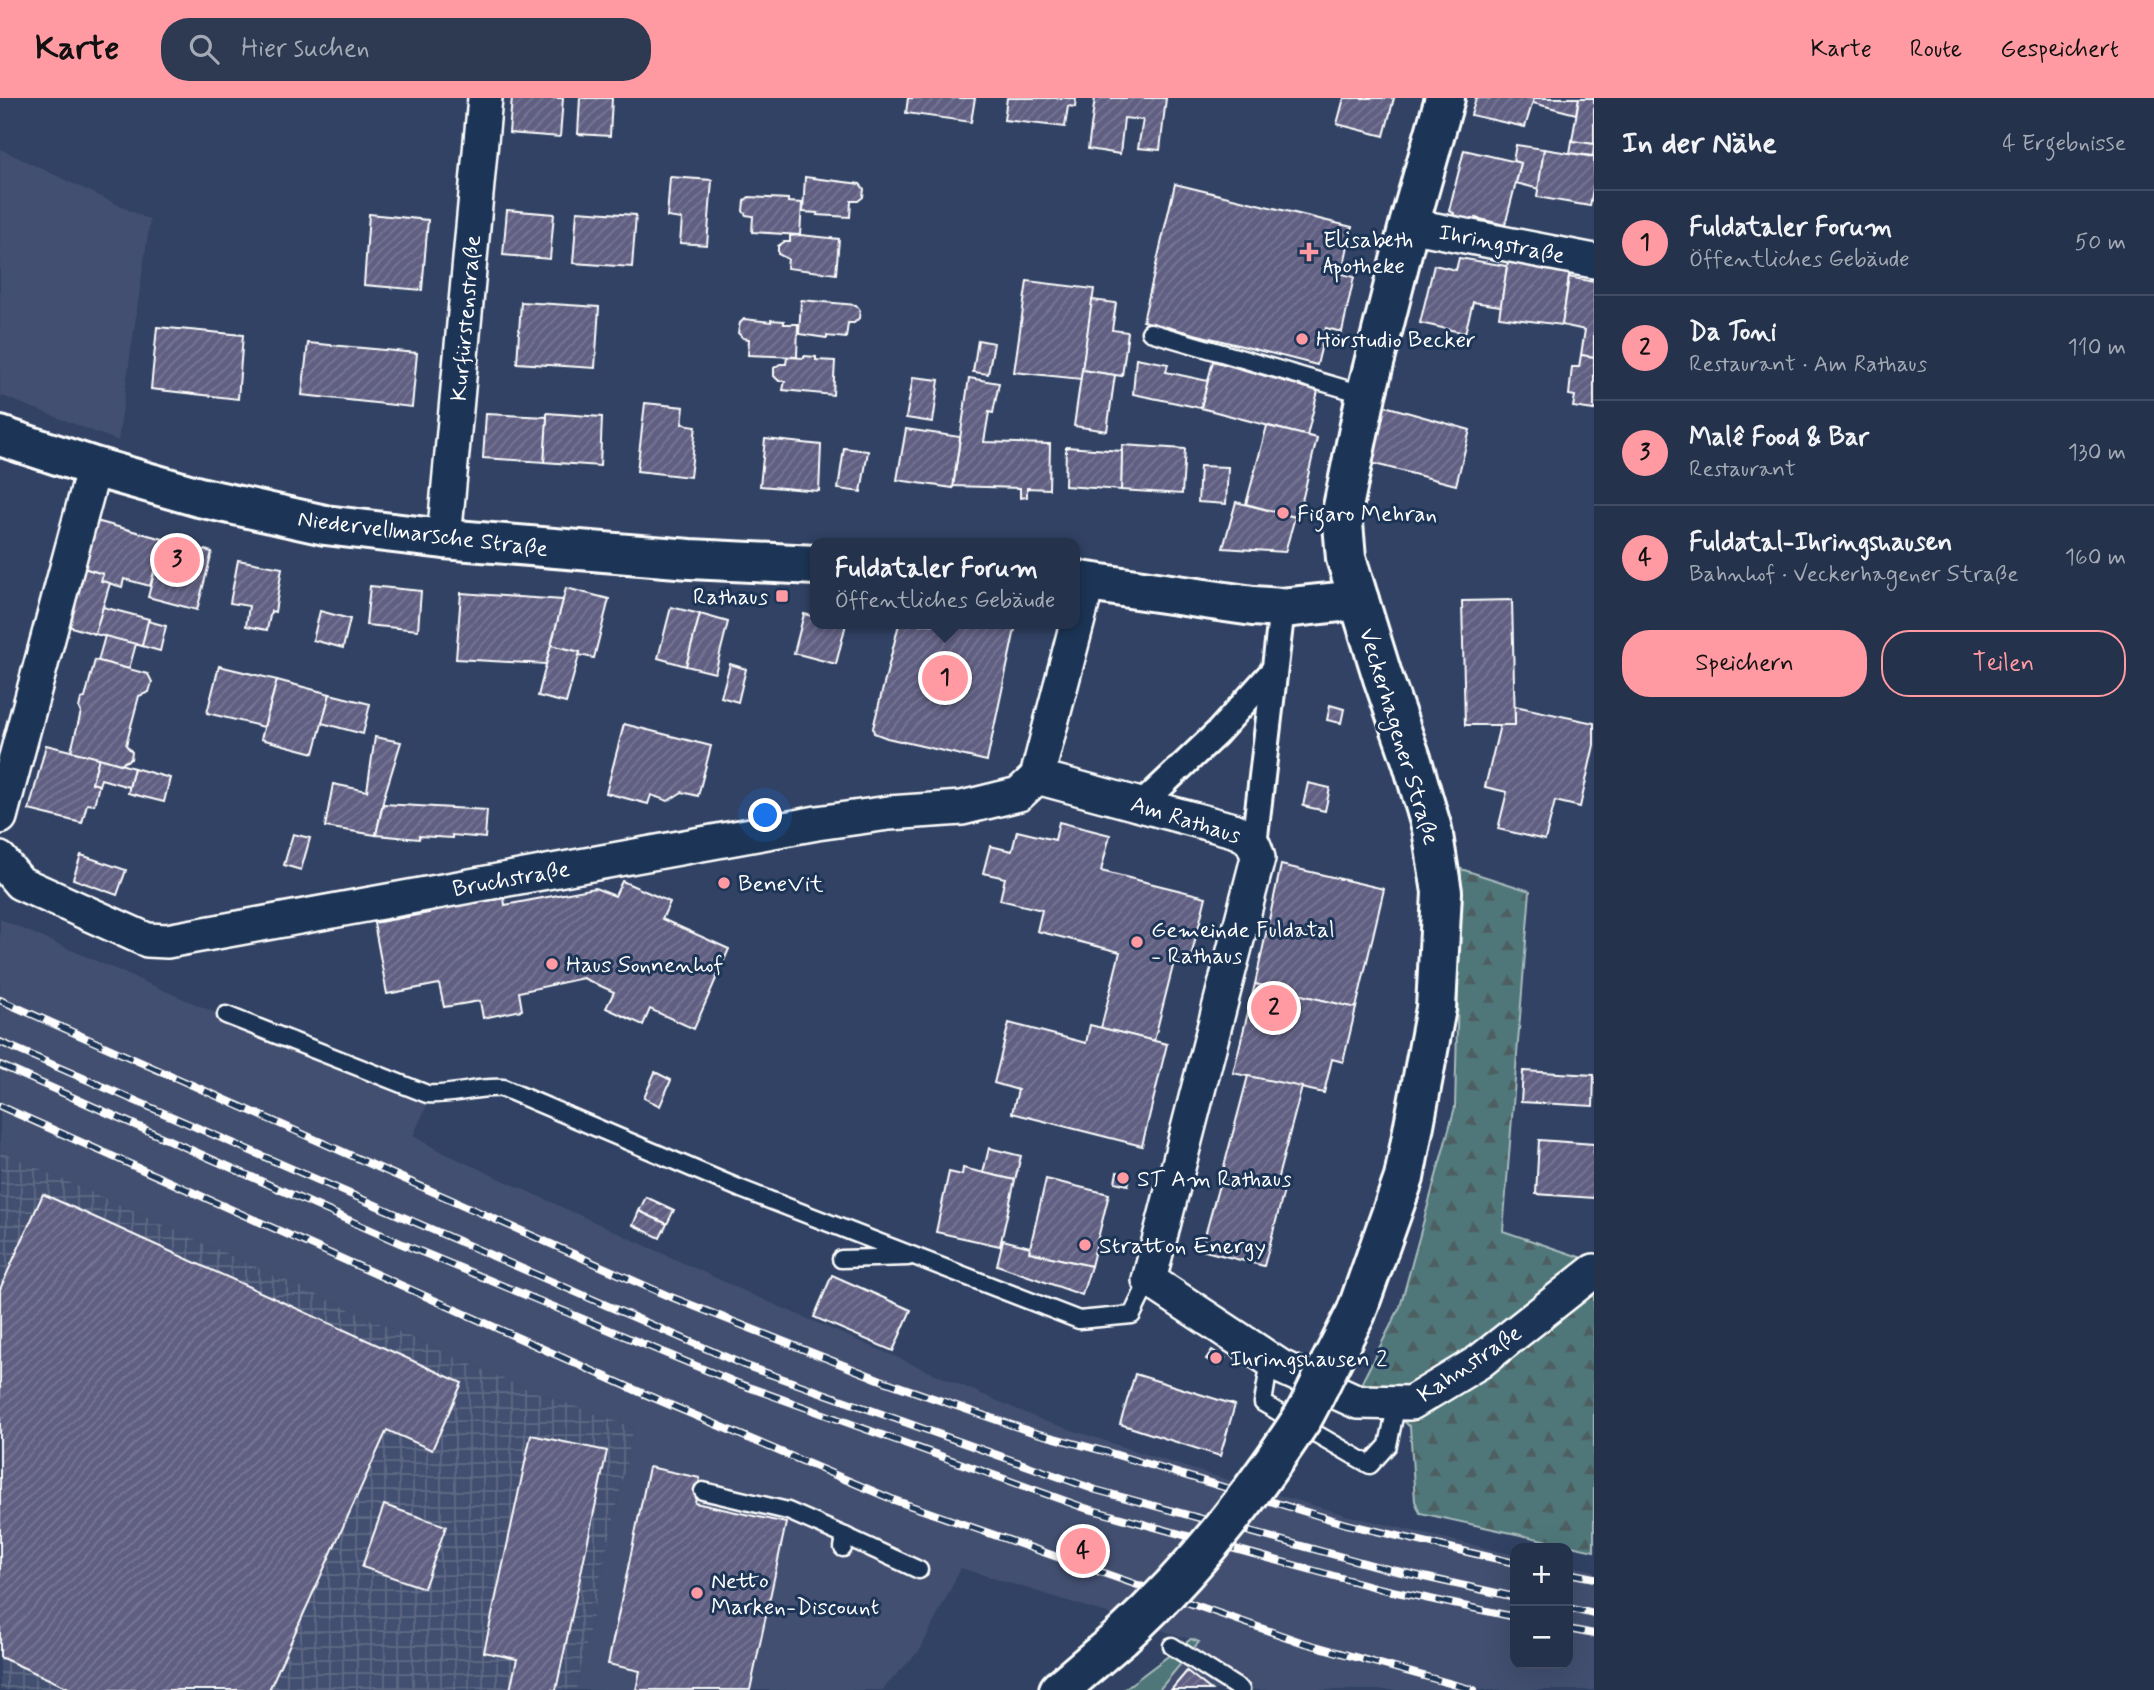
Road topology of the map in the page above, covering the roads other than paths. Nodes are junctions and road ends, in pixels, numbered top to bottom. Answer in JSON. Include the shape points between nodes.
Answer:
{"nodes":[{"id":1,"x":485,"y":98,"type":"edge"},
{"id":2,"x":1445,"y":98,"type":"edge"},
{"id":3,"x":1409,"y":225,"type":"junction"},
{"id":4,"x":1594,"y":261,"type":"edge"},
{"id":5,"x":1150,"y":332,"type":"dead end"},
{"id":6,"x":1366,"y":395,"type":"junction"},
{"id":7,"x":0,"y":436,"type":"edge"},
{"id":8,"x":94,"y":467,"type":"junction"},
{"id":9,"x":444,"y":539,"type":"junction"},
{"id":10,"x":810,"y":565,"type":"edge"},
{"id":11,"x":1081,"y":581,"type":"edge"},
{"id":12,"x":1359,"y":600,"type":"junction"},
{"id":13,"x":1282,"y":608,"type":"junction"},
{"id":14,"x":1070,"y":629,"type":"edge"},
{"id":15,"x":1275,"y":670,"type":"junction"},
{"id":16,"x":1037,"y":777,"type":"junction"},
{"id":17,"x":1141,"y":805,"type":"junction"},
{"id":18,"x":0,"y":817,"type":"edge"},
{"id":19,"x":1254,"y":844,"type":"junction"},
{"id":20,"x":0,"y":859,"type":"edge"},
{"id":21,"x":226,"y":1016,"type":"dead end"},
{"id":22,"x":917,"y":1257,"type":"junction"},
{"id":23,"x":841,"y":1259,"type":"dead end"},
{"id":24,"x":1594,"y":1271,"type":"edge"},
{"id":25,"x":1149,"y":1280,"type":"junction"},
{"id":26,"x":1270,"y":1360,"type":"junction"},
{"id":27,"x":1397,"y":1403,"type":"junction"},
{"id":28,"x":703,"y":1492,"type":"dead end"},
{"id":29,"x":919,"y":1570,"type":"dead end"},
{"id":30,"x":1172,"y":1646,"type":"dead end"},
{"id":31,"x":1069,"y":1682,"type":"edge"},
{"id":32,"x":1241,"y":1690,"type":"edge"}],
"edges":[{"from":1,"to":9,"type":"street","name":"Kurfürstenstraße"},
{"from":2,"to":3,"type":"street","name":"Veckerhagener Straße"},
{"from":3,"to":4,"type":"street","name":"Ihringstraße"},
{"from":3,"to":6,"type":"street","name":"Veckerhagener Straße"},
{"from":5,"to":6,"type":"lane"},
{"from":6,"to":12,"type":"street","name":"Veckerhagener Straße","via":[[1342,512],[1346,558]]},
{"from":7,"to":8,"type":"street","name":"Niedervellmarsche Straße"},
{"from":8,"to":9,"type":"street","name":"Niedervellmarsche Straße","via":[[199,497],[325,525]]},
{"from":8,"to":18,"type":"street"},
{"from":9,"to":10,"type":"street","name":"Niedervellmarsche Straße"},
{"from":11,"to":13,"type":"street"},
{"from":12,"to":13,"type":"street"},
{"from":12,"to":31,"type":"street","name":"Veckerhagener Straße","bridge":true,"via":[[1432,829],[1442,892],[1436,1008],[1404,1178],[1356,1313],[1304,1415],[1224,1529],[1157,1604]]},
{"from":13,"to":15,"type":"street"},
{"from":14,"to":16,"type":"street"},
{"from":15,"to":17,"type":"street"},
{"from":15,"to":19,"type":"street"},
{"from":16,"to":17,"type":"street","name":"Am Rathaus"},
{"from":16,"to":20,"type":"street","name":"Bruchstraße","via":[[1019,794],[962,808],[817,822],[167,941],[147,940],[20,883]]},
{"from":17,"to":19,"type":"street","name":"Am Rathaus","via":[[1245,834]]},
{"from":19,"to":25,"type":"street","name":"Am Rathaus","via":[[1256,869]]},
{"from":21,"to":22,"type":"lane","via":[[427,1094],[503,1088]]},
{"from":22,"to":23,"type":"lane"},
{"from":22,"to":25,"type":"lane","via":[[1079,1321],[1132,1315]]},
{"from":24,"to":27,"type":"street","name":"Kahnstraße","via":[[1479,1362],[1411,1403]]},
{"from":25,"to":26,"type":"street","name":"Kahnstraße"},
{"from":26,"to":27,"type":"street","name":"Kahnstraße","via":[[1358,1402]]},
{"from":26,"to":27,"type":"lane","via":[[1263,1403],[1370,1465],[1388,1445]]},
{"from":28,"to":29,"type":"lane","via":[[788,1511],[844,1542]]},
{"from":30,"to":32,"type":"lane"}]}
